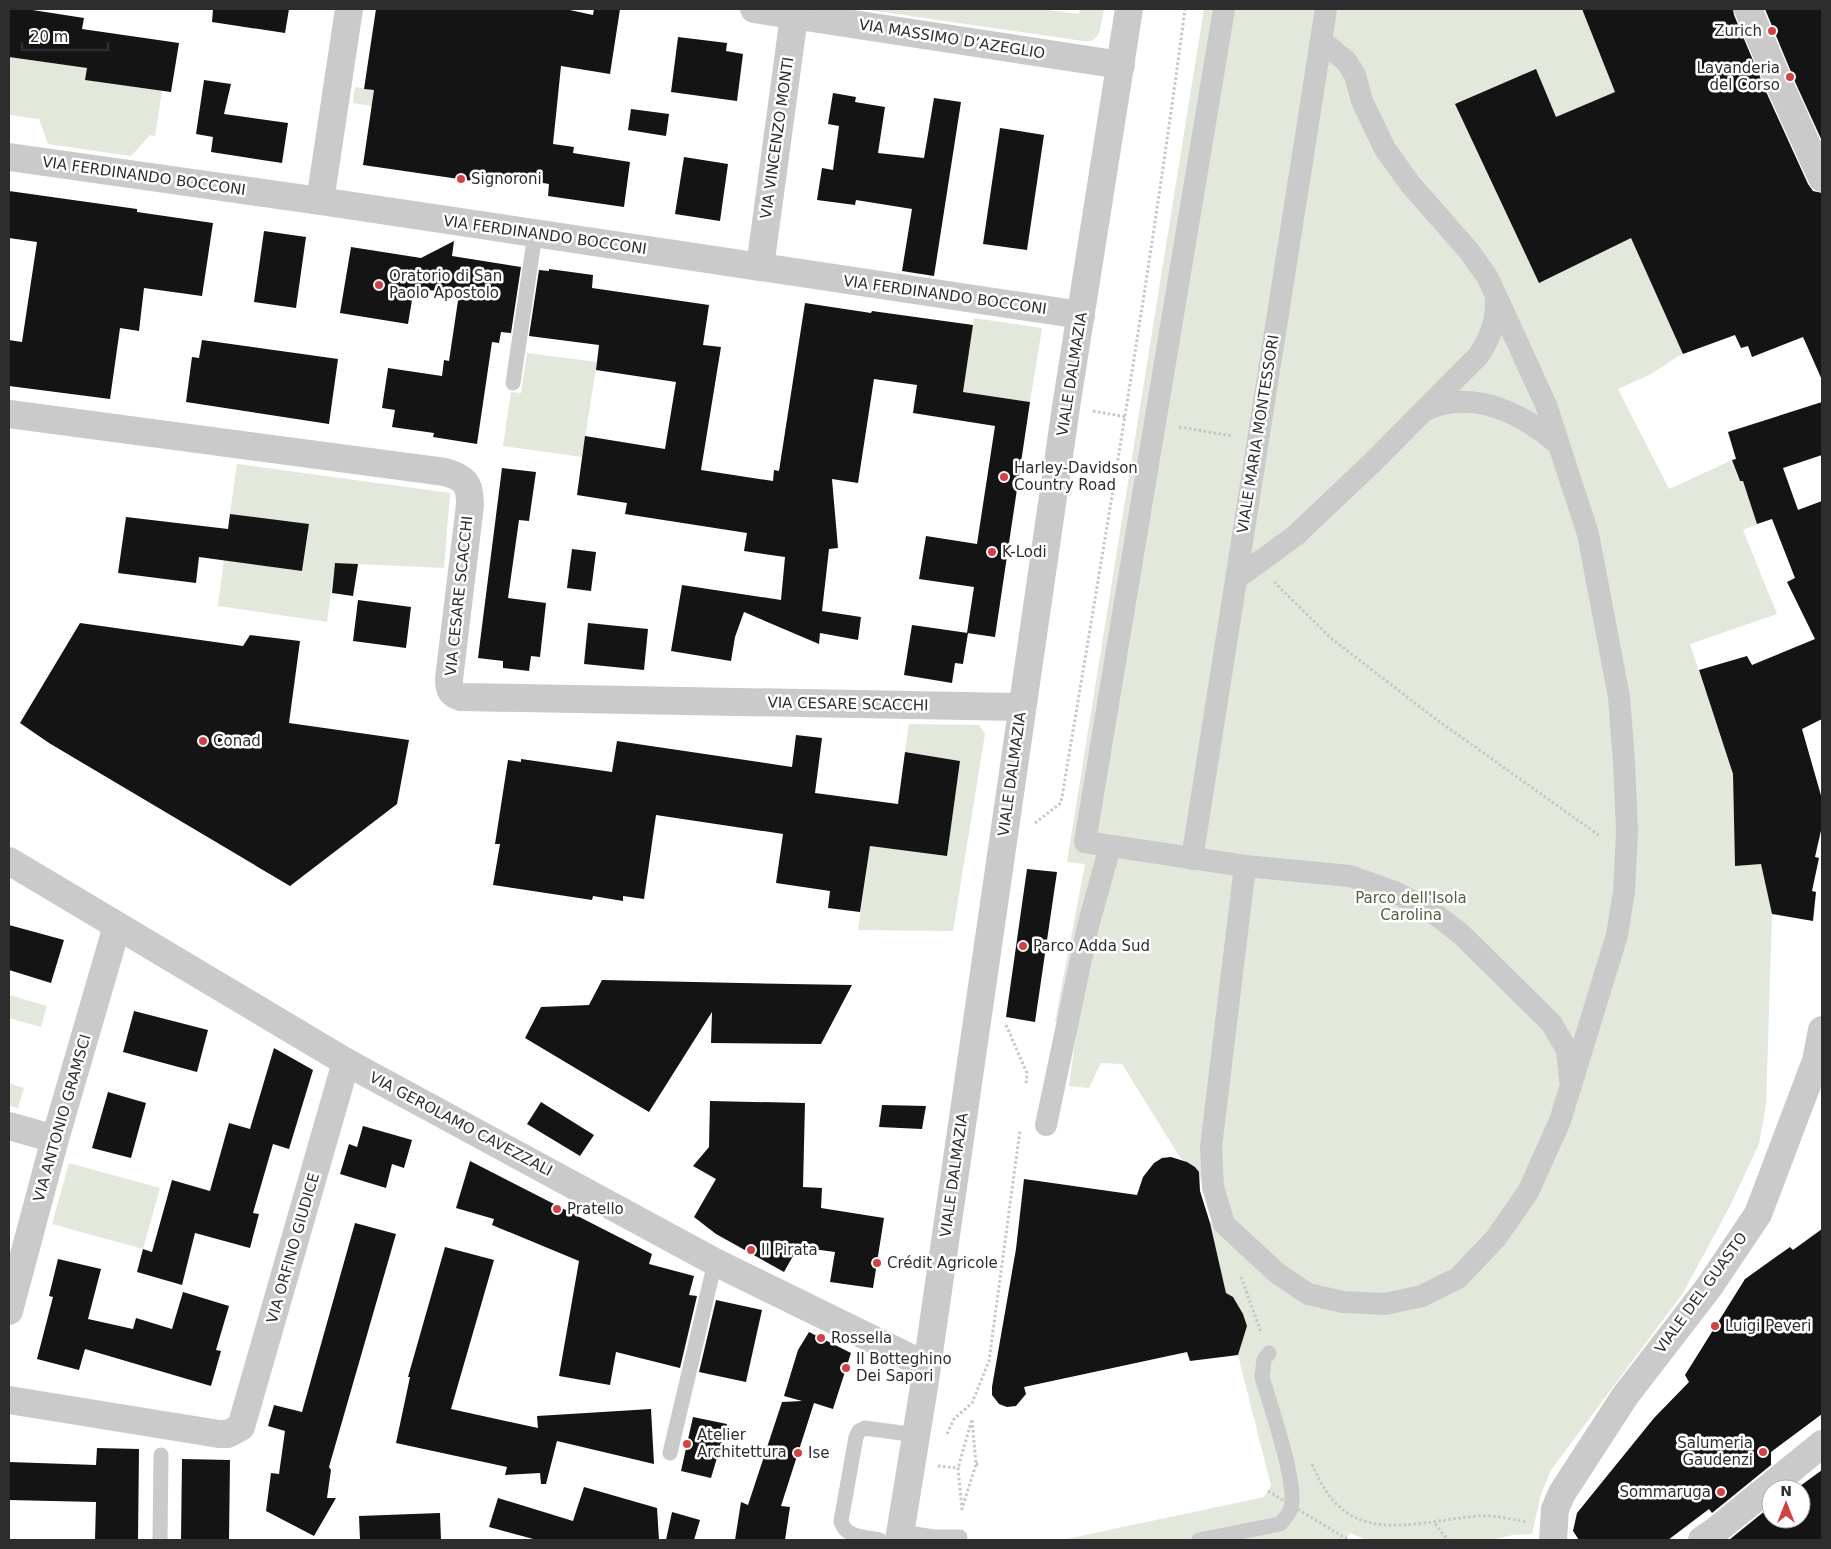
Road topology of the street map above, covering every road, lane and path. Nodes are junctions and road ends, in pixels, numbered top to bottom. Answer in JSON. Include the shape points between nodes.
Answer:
{"nodes":[{"id":1,"x":349,"y":9,"type":"edge"},
{"id":2,"x":754,"y":9,"type":"edge"},
{"id":3,"x":1129,"y":9,"type":"edge"},
{"id":4,"x":1185,"y":9,"type":"edge"},
{"id":5,"x":1224,"y":9,"type":"edge"},
{"id":6,"x":1326,"y":9,"type":"edge"},
{"id":7,"x":1748,"y":9,"type":"edge"},
{"id":8,"x":794,"y":12,"type":"edge"},
{"id":9,"x":1320,"y":45,"type":"junction"},
{"id":10,"x":1121,"y":65,"type":"junction"},
{"id":11,"x":9,"y":157,"type":"edge"},
{"id":12,"x":1822,"y":178,"type":"edge"},
{"id":13,"x":320,"y":201,"type":"junction"},
{"id":14,"x":535,"y":234,"type":"junction"},
{"id":15,"x":760,"y":267,"type":"junction"},
{"id":16,"x":1496,"y":297,"type":"junction"},
{"id":17,"x":1081,"y":315,"type":"junction"},
{"id":18,"x":514,"y":382,"type":"dead end"},
{"id":19,"x":1424,"y":410,"type":"junction"},
{"id":20,"x":9,"y":414,"type":"edge"},
{"id":21,"x":1125,"y":417,"type":"junction"},
{"id":22,"x":1156,"y":422,"type":"junction"},
{"id":23,"x":1257,"y":440,"type":"junction"},
{"id":24,"x":1559,"y":446,"type":"junction"},
{"id":25,"x":1257,"y":563,"type":"junction"},
{"id":26,"x":1236,"y":578,"type":"junction"},
{"id":27,"x":1022,"y":707,"type":"junction"},
{"id":28,"x":1031,"y":826,"type":"dead end"},
{"id":29,"x":1110,"y":846,"type":"junction"},
{"id":30,"x":1626,"y":854,"type":"junction"},
{"id":31,"x":1192,"y":858,"type":"junction"},
{"id":32,"x":9,"y":861,"type":"edge"},
{"id":33,"x":1245,"y":866,"type":"junction"},
{"id":34,"x":117,"y":926,"type":"junction"},
{"id":35,"x":1004,"y":1020,"type":"dead end"},
{"id":36,"x":1822,"y":1030,"type":"edge"},
{"id":37,"x":346,"y":1062,"type":"junction"},
{"id":38,"x":1571,"y":1088,"type":"junction"},
{"id":39,"x":1025,"y":1092,"type":"dead end"},
{"id":40,"x":1021,"y":1121,"type":"dead end"},
{"id":41,"x":1046,"y":1125,"type":"dead end"},
{"id":42,"x":9,"y":1126,"type":"edge"},
{"id":43,"x":55,"y":1140,"type":"junction"},
{"id":44,"x":716,"y":1262,"type":"junction"},
{"id":45,"x":1238,"y":1268,"type":"dead end"},
{"id":46,"x":9,"y":1312,"type":"edge"},
{"id":47,"x":1269,"y":1353,"type":"joint"},
{"id":48,"x":926,"y":1366,"type":"junction"},
{"id":49,"x":9,"y":1400,"type":"edge"},
{"id":50,"x":916,"y":1435,"type":"junction"},
{"id":51,"x":946,"y":1435,"type":"dead end"},
{"id":52,"x":1822,"y":1444,"type":"edge"},
{"id":53,"x":670,"y":1453,"type":"dead end"},
{"id":54,"x":161,"y":1455,"type":"dead end"},
{"id":55,"x":1310,"y":1461,"type":"dead end"},
{"id":56,"x":976,"y":1464,"type":"junction"},
{"id":57,"x":981,"y":1464,"type":"dead end"},
{"id":58,"x":930,"y":1465,"type":"dead end"},
{"id":59,"x":958,"y":1468,"type":"junction"},
{"id":60,"x":1268,"y":1491,"type":"dead end"},
{"id":61,"x":1434,"y":1524,"type":"junction"},
{"id":62,"x":1553,"y":1534,"type":"edge"},
{"id":63,"x":960,"y":1537,"type":"dead end"},
{"id":64,"x":894,"y":1538,"type":"edge"},
{"id":65,"x":1347,"y":1539,"type":"dead end"},
{"id":66,"x":160,"y":1540,"type":"edge"},
{"id":67,"x":1199,"y":1540,"type":"edge"},
{"id":68,"x":1448,"y":1540,"type":"edge"},
{"id":69,"x":1702,"y":1540,"type":"edge"}],
"edges":[{"from":1,"to":13,"type":"street"},
{"from":2,"to":8,"type":"street","name":"VIA MASSIMO D’AZEGLIO"},
{"from":3,"to":10,"type":"street","name":"VIALE DALMAZIA"},
{"from":4,"to":21,"type":"path"},
{"from":5,"to":22,"type":"street"},
{"from":6,"to":9,"type":"street","name":"VIALE MARIA MONTESSORI"},
{"from":7,"to":12,"type":"street"},
{"from":8,"to":10,"type":"street","name":"VIA MASSIMO D’AZEGLIO"},
{"from":8,"to":15,"type":"street","name":"VIA VINCENZO MONTI"},
{"from":9,"to":16,"type":"street","via":[[1329,47],[1347,62],[1385,149],[1469,251],[1488,278]]},
{"from":9,"to":23,"type":"street","name":"VIALE MARIA MONTESSORI"},
{"from":10,"to":17,"type":"street","name":"VIALE DALMAZIA"},
{"from":11,"to":13,"type":"street","name":"VIA FERDINANDO BOCCONI"},
{"from":13,"to":14,"type":"street","name":"VIA FERDINANDO BOCCONI"},
{"from":14,"to":15,"type":"street","name":"VIA FERDINANDO BOCCONI"},
{"from":14,"to":18,"type":"lane"},
{"from":15,"to":17,"type":"street","name":"VIA FERDINANDO BOCCONI"},
{"from":16,"to":19,"type":"street","via":[[1496,318],[1479,355]]},
{"from":16,"to":24,"type":"street","via":[[1546,405]]},
{"from":17,"to":27,"type":"street","name":"VIALE DALMAZIA"},
{"from":19,"to":24,"type":"street","via":[[1441,403],[1476,402],[1526,420]]},
{"from":19,"to":25,"type":"street","via":[[1296,535]]},
{"from":20,"to":27,"type":"street","name":"VIA CESARE SCACCHI","via":[[458,476],[466,482],[470,505],[449,679],[449,688],[454,695]]},
{"from":21,"to":22,"type":"path"},
{"from":21,"to":28,"type":"path","via":[[1061,803]]},
{"from":22,"to":23,"type":"path"},
{"from":22,"to":29,"type":"street","via":[[1086,842]]},
{"from":23,"to":26,"type":"street","name":"VIALE MARIA MONTESSORI"},
{"from":24,"to":30,"type":"street","via":[[1588,534],[1618,697],[1624,762]]},
{"from":25,"to":26,"type":"street"},
{"from":25,"to":30,"type":"path","via":[[1285,595],[1340,645],[1433,717]]},
{"from":26,"to":31,"type":"street","name":"VIALE MARIA MONTESSORI"},
{"from":27,"to":48,"type":"street","name":"VIALE DALMAZIA"},
{"from":29,"to":31,"type":"street"},
{"from":29,"to":41,"type":"street","via":[[1088,926]]},
{"from":30,"to":38,"type":"street","via":[[1617,935]]},
{"from":31,"to":33,"type":"street"},
{"from":32,"to":34,"type":"street","name":"VIA GEROLAMO CAVEZZALI"},
{"from":33,"to":38,"type":"street","via":[[1350,876],[1427,908],[1461,934],[1552,1024],[1567,1050]]},
{"from":33,"to":38,"type":"street","via":[[1211,1147],[1213,1187],[1224,1224],[1277,1274],[1308,1294],[1343,1302],[1385,1304],[1422,1296],[1458,1278],[1496,1238],[1528,1192]]},
{"from":34,"to":37,"type":"street","name":"VIA GEROLAMO CAVEZZALI"},
{"from":34,"to":43,"type":"street","name":"VIA ANTONIO GRAMSCI"},
{"from":35,"to":39,"type":"path","via":[[1027,1073]]},
{"from":36,"to":62,"type":"street","name":"VIALE DEL GUASTO","via":[[1816,1061],[1758,1214],[1709,1287],[1625,1396],[1562,1493],[1555,1509]]},
{"from":37,"to":44,"type":"street","name":"VIA GEROLAMO CAVEZZALI"},
{"from":37,"to":49,"type":"street","name":"VIA ORFINO GIUDICE","via":[[241,1427],[235,1432],[219,1434]]},
{"from":40,"to":51,"type":"path","via":[[989,1361],[972,1403],[954,1420]]},
{"from":42,"to":43,"type":"street"},
{"from":43,"to":46,"type":"street","name":"VIA ANTONIO GRAMSCI"},
{"from":44,"to":48,"type":"street","name":"VIA GEROLAMO CAVEZZALI"},
{"from":44,"to":53,"type":"lane"},
{"from":45,"to":47,"type":"path"},
{"from":47,"to":67,"type":"lane","via":[[1264,1360],[1262,1377],[1290,1480],[1291,1509],[1280,1524]]},
{"from":48,"to":50,"type":"street","name":"VIALE DALMAZIA"},
{"from":50,"to":64,"type":"street","name":"VIALE DALMAZIA"},
{"from":50,"to":64,"type":"lane","via":[[865,1428],[856,1437],[842,1528],[850,1534]]},
{"from":52,"to":69,"type":"street"},
{"from":54,"to":66,"type":"lane"},
{"from":55,"to":61,"type":"path","via":[[1329,1497],[1351,1517],[1382,1528]]},
{"from":56,"to":57,"type":"path"},
{"from":56,"to":59,"type":"path","via":[[962,1509]]},
{"from":56,"to":59,"type":"path","via":[[972,1419]]},
{"from":58,"to":59,"type":"path"},
{"from":60,"to":65,"type":"path","bridge":true},
{"from":61,"to":62,"type":"path","via":[[1478,1516],[1510,1519]]},
{"from":61,"to":68,"type":"path"},
{"from":63,"to":64,"type":"lane"}]}
